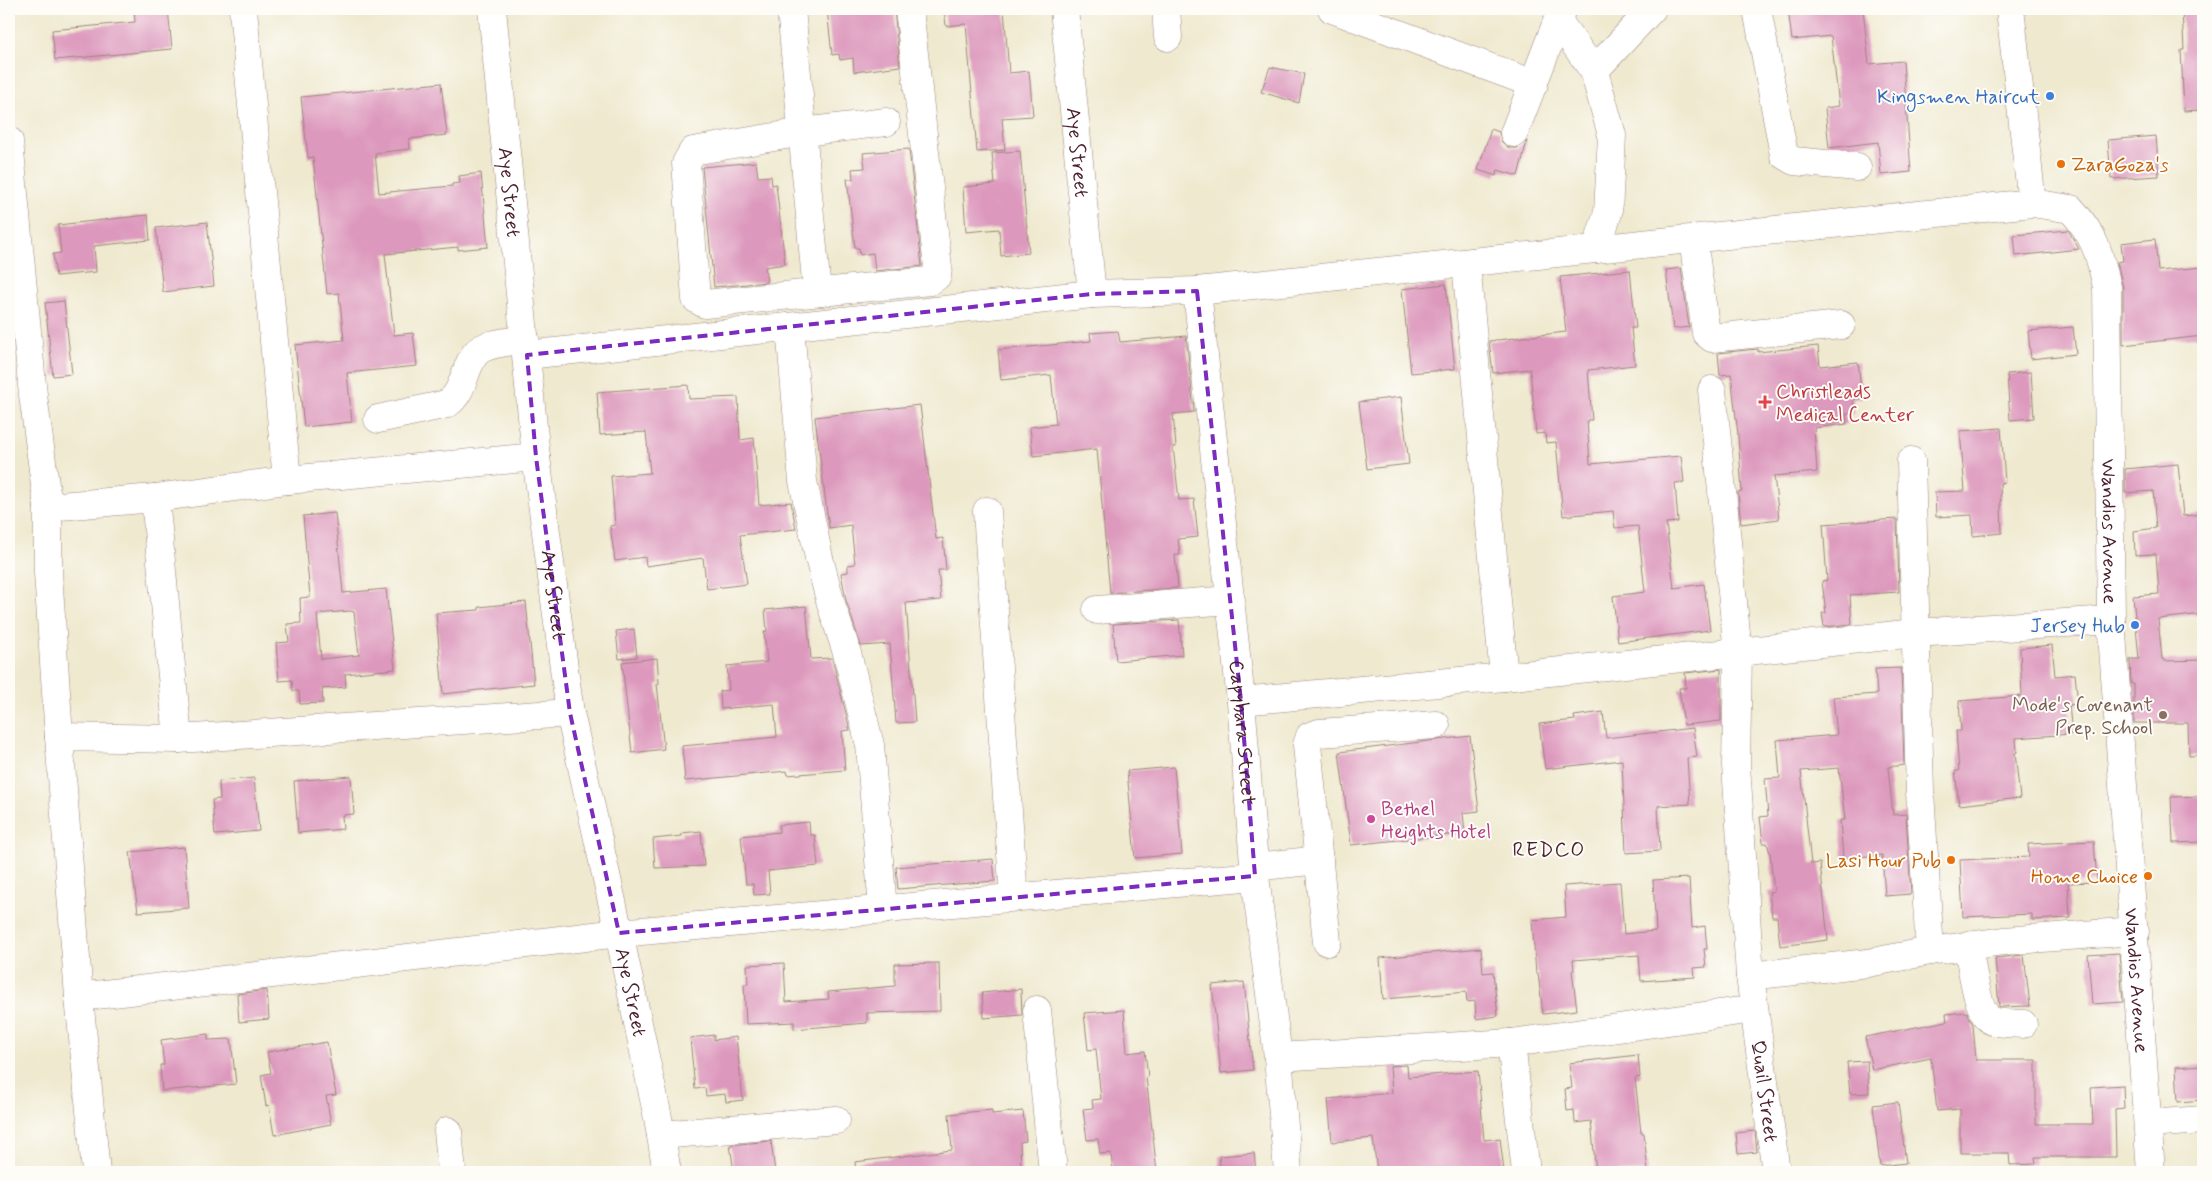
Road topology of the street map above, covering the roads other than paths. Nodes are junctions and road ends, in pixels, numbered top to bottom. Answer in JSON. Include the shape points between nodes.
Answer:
{"nodes":[{"id":1,"x":243,"y":9,"type":"edge"},
{"id":2,"x":492,"y":9,"type":"edge"},
{"id":3,"x":791,"y":9,"type":"edge"},
{"id":4,"x":909,"y":9,"type":"edge"},
{"id":5,"x":1064,"y":9,"type":"edge"},
{"id":6,"x":1166,"y":9,"type":"edge"},
{"id":7,"x":1332,"y":9,"type":"edge"},
{"id":8,"x":1652,"y":9,"type":"edge"},
{"id":9,"x":1757,"y":9,"type":"edge"},
{"id":10,"x":2010,"y":9,"type":"edge"},
{"id":11,"x":1560,"y":15,"type":"edge"},
{"id":12,"x":1168,"y":37,"type":"dead end"},
{"id":13,"x":1594,"y":71,"type":"junction"},
{"id":14,"x":1534,"y":84,"type":"junction"},
{"id":15,"x":886,"y":122,"type":"dead end"},
{"id":16,"x":803,"y":132,"type":"junction"},
{"id":17,"x":1514,"y":133,"type":"dead end"},
{"id":18,"x":9,"y":141,"type":"edge"},
{"id":19,"x":1857,"y":167,"type":"dead end"},
{"id":20,"x":2032,"y":203,"type":"junction"},
{"id":21,"x":1693,"y":239,"type":"junction"},
{"id":22,"x":1596,"y":249,"type":"junction"},
{"id":23,"x":1466,"y":262,"type":"junction"},
{"id":24,"x":817,"y":292,"type":"junction"},
{"id":25,"x":1197,"y":292,"type":"junction"},
{"id":26,"x":1092,"y":294,"type":"junction"},
{"id":27,"x":1841,"y":325,"type":"dead end"},
{"id":28,"x":790,"y":327,"type":"junction"},
{"id":29,"x":526,"y":347,"type":"junction"},
{"id":30,"x":1712,"y":390,"type":"dead end"},
{"id":31,"x":378,"y":419,"type":"dead end"},
{"id":32,"x":536,"y":457,"type":"junction"},
{"id":33,"x":1912,"y":461,"type":"dead end"},
{"id":34,"x":286,"y":480,"type":"junction"},
{"id":35,"x":155,"y":498,"type":"junction"},
{"id":36,"x":48,"y":507,"type":"junction"},
{"id":37,"x":987,"y":511,"type":"dead end"},
{"id":38,"x":1231,"y":600,"type":"junction"},
{"id":39,"x":1097,"y":610,"type":"dead end"},
{"id":40,"x":2111,"y":620,"type":"junction"},
{"id":41,"x":1915,"y":634,"type":"junction"},
{"id":42,"x":1738,"y":653,"type":"junction"},
{"id":43,"x":1504,"y":677,"type":"junction"},
{"id":44,"x":1241,"y":701,"type":"junction"},
{"id":45,"x":570,"y":713,"type":"junction"},
{"id":46,"x":1436,"y":725,"type":"dead end"},
{"id":47,"x":59,"y":737,"type":"junction"},
{"id":48,"x":178,"y":739,"type":"junction"},
{"id":49,"x":1319,"y":860,"type":"junction"},
{"id":50,"x":1255,"y":871,"type":"junction"},
{"id":51,"x":1014,"y":897,"type":"junction"},
{"id":52,"x":883,"y":910,"type":"junction"},
{"id":53,"x":2135,"y":931,"type":"junction"},
{"id":54,"x":619,"y":933,"type":"junction"},
{"id":55,"x":1328,"y":942,"type":"dead end"},
{"id":56,"x":1968,"y":945,"type":"junction"},
{"id":57,"x":1930,"y":951,"type":"junction"},
{"id":58,"x":1750,"y":976,"type":"junction"},
{"id":59,"x":79,"y":997,"type":"junction"},
{"id":60,"x":1754,"y":1009,"type":"junction"},
{"id":61,"x":1037,"y":1010,"type":"dead end"},
{"id":62,"x":2023,"y":1024,"type":"dead end"},
{"id":63,"x":1511,"y":1044,"type":"junction"},
{"id":64,"x":1278,"y":1057,"type":"junction"},
{"id":65,"x":836,"y":1120,"type":"dead end"},
{"id":66,"x":2203,"y":1120,"type":"edge"},
{"id":67,"x":2148,"y":1124,"type":"junction"},
{"id":68,"x":448,"y":1131,"type":"dead end"},
{"id":69,"x":661,"y":1135,"type":"junction"},
{"id":70,"x":96,"y":1172,"type":"edge"},
{"id":71,"x":452,"y":1172,"type":"edge"},
{"id":72,"x":667,"y":1172,"type":"edge"},
{"id":73,"x":1053,"y":1172,"type":"edge"},
{"id":74,"x":1288,"y":1172,"type":"edge"},
{"id":75,"x":1526,"y":1172,"type":"edge"},
{"id":76,"x":1776,"y":1172,"type":"edge"},
{"id":77,"x":2151,"y":1172,"type":"edge"}],
"edges":[{"from":1,"to":34,"type":"street"},
{"from":2,"to":29,"type":"street","name":"Aye Street"},
{"from":3,"to":16,"type":"street"},
{"from":4,"to":24,"type":"street","via":[[937,276],[930,281]]},
{"from":5,"to":26,"type":"street","name":"Aye Street"},
{"from":6,"to":12,"type":"street"},
{"from":7,"to":14,"type":"street"},
{"from":8,"to":13,"type":"street"},
{"from":9,"to":19,"type":"street","via":[[1784,155],[1794,161]]},
{"from":10,"to":20,"type":"street"},
{"from":11,"to":13,"type":"street"},
{"from":11,"to":14,"type":"street"},
{"from":13,"to":22,"type":"street","via":[[1612,135],[1608,214]]},
{"from":14,"to":17,"type":"street"},
{"from":15,"to":16,"type":"street"},
{"from":16,"to":24,"type":"street"},
{"from":16,"to":24,"type":"street","via":[[694,151],[686,163],[696,299],[705,304]]},
{"from":18,"to":36,"type":"street","via":[[33,395]]},
{"from":20,"to":21,"type":"street","name":"Wandios Avenue"},
{"from":20,"to":40,"type":"street","name":"Wandios Avenue","via":[[2071,209],[2086,226],[2099,249],[2107,287]]},
{"from":21,"to":22,"type":"street","name":"Wandios Avenue"},
{"from":21,"to":27,"type":"street","via":[[1706,333],[1712,338]]},
{"from":22,"to":23,"type":"street","name":"Wandios Avenue"},
{"from":23,"to":25,"type":"street","name":"Wandios Avenue"},
{"from":23,"to":43,"type":"street"},
{"from":25,"to":26,"type":"street","name":"Wandios Avenue"},
{"from":25,"to":38,"type":"street","name":"Capybara Street"},
{"from":26,"to":28,"type":"street","name":"Wandios Avenue"},
{"from":28,"to":29,"type":"street","name":"Wandios Avenue"},
{"from":28,"to":52,"type":"street","via":[[803,481],[830,604],[847,653],[870,745]]},
{"from":29,"to":31,"type":"street","name":"Wandios Avenue","via":[[486,347],[476,353],[456,399],[447,404]]},
{"from":29,"to":32,"type":"street","name":"Aye Street"},
{"from":30,"to":42,"type":"street","name":"Quail Street"},
{"from":32,"to":34,"type":"street"},
{"from":32,"to":45,"type":"street","name":"Aye Street"},
{"from":33,"to":41,"type":"street"},
{"from":34,"to":35,"type":"street"},
{"from":35,"to":36,"type":"street"},
{"from":35,"to":48,"type":"street"},
{"from":36,"to":47,"type":"street","via":[[48,572]]},
{"from":37,"to":51,"type":"street"},
{"from":38,"to":39,"type":"street"},
{"from":38,"to":44,"type":"street","name":"Capybara Street"},
{"from":40,"to":41,"type":"street"},
{"from":40,"to":53,"type":"street","name":"Wandios Avenue"},
{"from":41,"to":42,"type":"street"},
{"from":41,"to":57,"type":"street"},
{"from":42,"to":43,"type":"street"},
{"from":42,"to":58,"type":"street","name":"Quail Street","via":[[1736,773]]},
{"from":43,"to":44,"type":"street"},
{"from":44,"to":50,"type":"street","name":"Capybara Street"},
{"from":45,"to":48,"type":"street"},
{"from":45,"to":54,"type":"street","name":"Aye Street"},
{"from":46,"to":49,"type":"street","via":[[1310,736],[1307,745]]},
{"from":47,"to":48,"type":"street"},
{"from":47,"to":59,"type":"street"},
{"from":49,"to":50,"type":"street"},
{"from":49,"to":55,"type":"street"},
{"from":50,"to":51,"type":"street"},
{"from":50,"to":64,"type":"street","name":"Capybara Street"},
{"from":51,"to":52,"type":"street"},
{"from":52,"to":54,"type":"street"},
{"from":53,"to":56,"type":"street"},
{"from":53,"to":67,"type":"street","name":"Wandios Avenue"},
{"from":54,"to":59,"type":"street"},
{"from":54,"to":69,"type":"street","name":"Aye Street"},
{"from":56,"to":57,"type":"street"},
{"from":56,"to":62,"type":"street","via":[[1981,1007],[1987,1018]]},
{"from":57,"to":58,"type":"street","via":[[1868,963]]},
{"from":58,"to":60,"type":"street","name":"Quail Street"},
{"from":59,"to":70,"type":"street"},
{"from":60,"to":63,"type":"street"},
{"from":60,"to":76,"type":"street","name":"Quail Street"},
{"from":61,"to":73,"type":"street"},
{"from":63,"to":64,"type":"street"},
{"from":63,"to":75,"type":"street"},
{"from":64,"to":74,"type":"street","name":"Capybara Street"},
{"from":65,"to":69,"type":"street"},
{"from":66,"to":67,"type":"street"},
{"from":67,"to":77,"type":"street","name":"Wandios Avenue"},
{"from":68,"to":71,"type":"street"},
{"from":69,"to":72,"type":"street","name":"Aye Street"}]}
